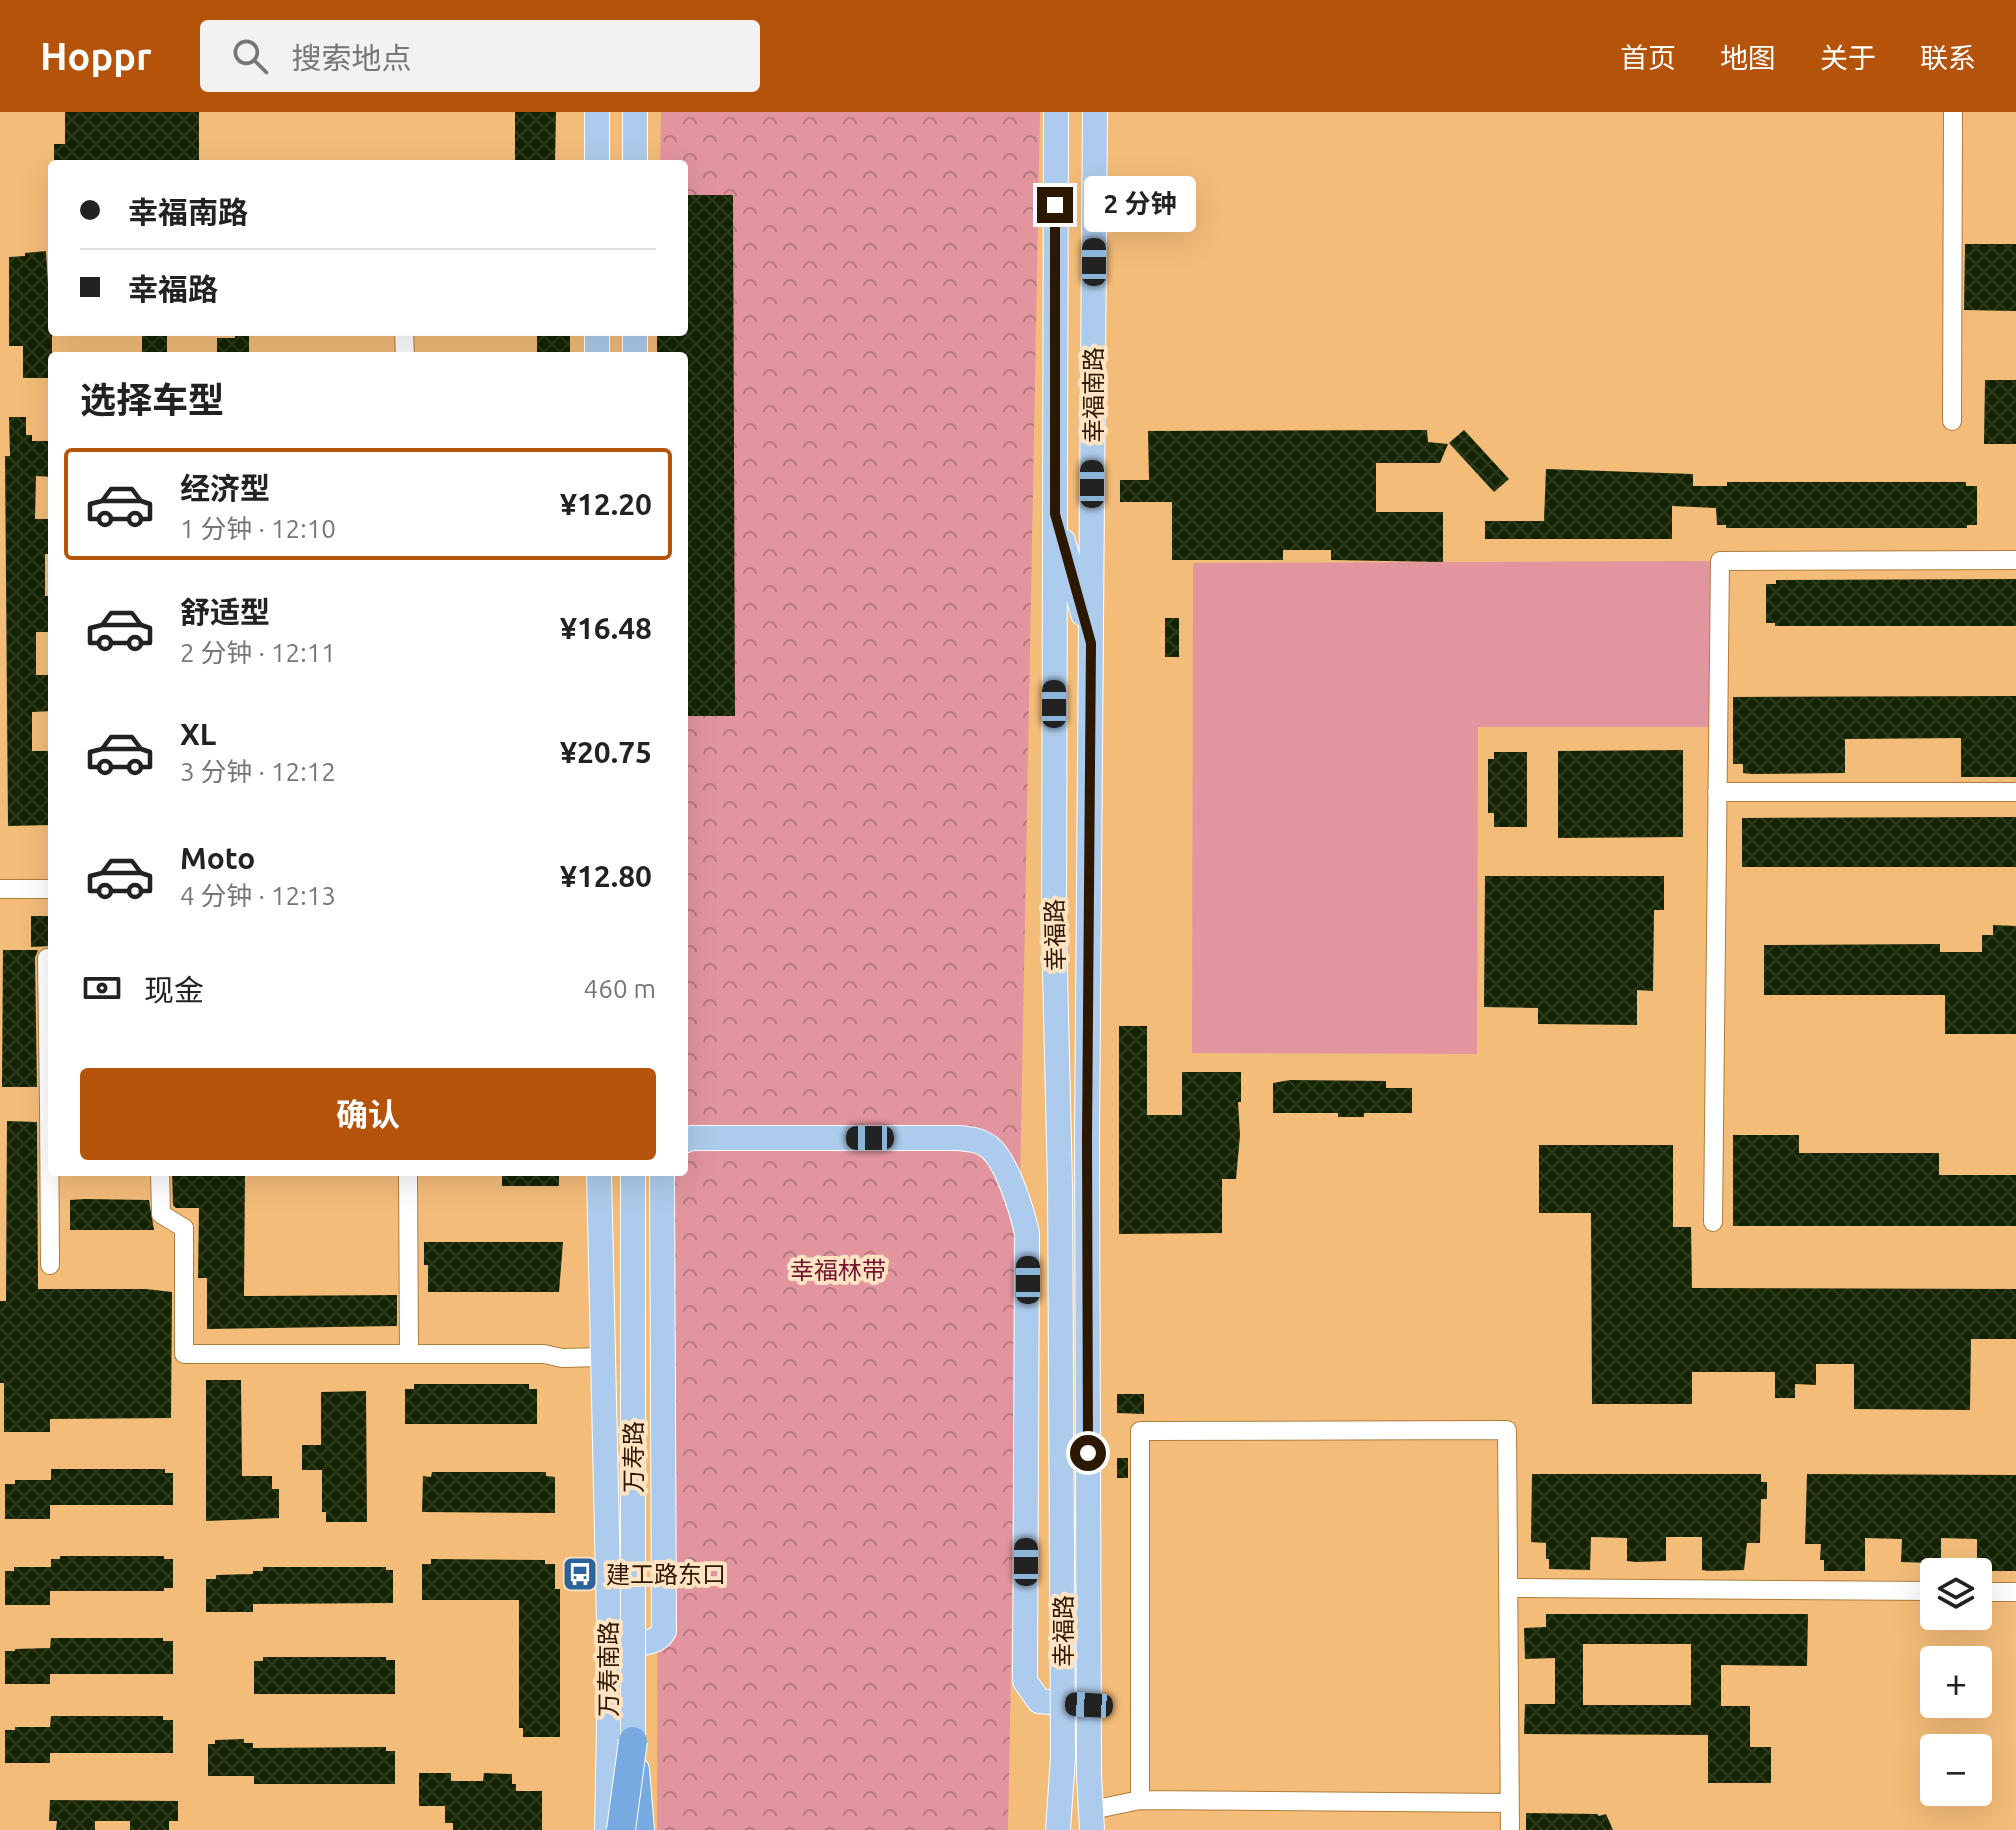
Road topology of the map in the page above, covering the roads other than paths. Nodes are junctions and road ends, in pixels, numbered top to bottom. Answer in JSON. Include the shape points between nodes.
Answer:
{"nodes":[{"id":1,"x":597,"y":112,"type":"edge"},
{"id":2,"x":635,"y":112,"type":"edge"},
{"id":3,"x":1056,"y":112,"type":"edge"},
{"id":4,"x":1095,"y":112,"type":"edge"},
{"id":5,"x":1953,"y":112,"type":"edge"},
{"id":6,"x":597,"y":160,"type":"edge"},
{"id":7,"x":635,"y":160,"type":"edge"},
{"id":8,"x":1952,"y":421,"type":"dead end"},
{"id":9,"x":1055,"y":514,"type":"junction"},
{"id":10,"x":2016,"y":560,"type":"edge"},
{"id":11,"x":1091,"y":643,"type":"junction"},
{"id":12,"x":1717,"y":792,"type":"junction"},
{"id":13,"x":2016,"y":792,"type":"edge"},
{"id":14,"x":0,"y":889,"type":"edge"},
{"id":15,"x":48,"y":889,"type":"edge"},
{"id":16,"x":48,"y":958,"type":"edge"},
{"id":17,"x":48,"y":1007,"type":"edge"},
{"id":18,"x":688,"y":1139,"type":"edge"},
{"id":19,"x":50,"y":1176,"type":"edge"},
{"id":20,"x":160,"y":1176,"type":"edge"},
{"id":21,"x":408,"y":1176,"type":"edge"},
{"id":22,"x":599,"y":1176,"type":"edge"},
{"id":23,"x":633,"y":1176,"type":"edge"},
{"id":24,"x":662,"y":1176,"type":"edge"},
{"id":25,"x":1713,"y":1222,"type":"dead end"},
{"id":26,"x":50,"y":1265,"type":"dead end"},
{"id":27,"x":409,"y":1354,"type":"junction"},
{"id":28,"x":603,"y":1357,"type":"junction"},
{"id":29,"x":1509,"y":1588,"type":"junction"},
{"id":30,"x":1920,"y":1591,"type":"edge"},
{"id":31,"x":1992,"y":1592,"type":"edge"},
{"id":32,"x":2016,"y":1592,"type":"edge"},
{"id":33,"x":609,"y":1642,"type":"junction"},
{"id":34,"x":1089,"y":1705,"type":"junction"},
{"id":35,"x":633,"y":1741,"type":"junction"},
{"id":36,"x":1140,"y":1800,"type":"junction"},
{"id":37,"x":1509,"y":1803,"type":"junction"},
{"id":38,"x":1092,"y":1820,"type":"edge"},
{"id":39,"x":607,"y":1830,"type":"edge"},
{"id":40,"x":621,"y":1830,"type":"edge"},
{"id":41,"x":640,"y":1830,"type":"edge"},
{"id":42,"x":1061,"y":1830,"type":"edge"},
{"id":43,"x":1510,"y":1830,"type":"edge"}],
"edges":[{"from":1,"to":6,"type":"main road"},
{"from":2,"to":7,"type":"main road"},
{"from":3,"to":9,"type":"main road","name":"幸福路"},
{"from":4,"to":11,"type":"main road","name":"幸福南路"},
{"from":5,"to":8,"type":"street"},
{"from":9,"to":11,"type":"main road"},
{"from":9,"to":42,"type":"main road","name":"幸福路","bridge":true},
{"from":10,"to":12,"type":"street","via":[[1720,561]]},
{"from":11,"to":34,"type":"main road","name":"幸福南路"},
{"from":12,"to":13,"type":"street"},
{"from":12,"to":25,"type":"street"},
{"from":14,"to":15,"type":"street"},
{"from":16,"to":17,"type":"street"},
{"from":18,"to":34,"type":"main road","via":[[959,1138],[987,1145],[997,1155],[1027,1233],[1025,1681],[1039,1701]]},
{"from":19,"to":26,"type":"street"},
{"from":20,"to":27,"type":"street","via":[[161,1214],[184,1228],[184,1354]]},
{"from":21,"to":27,"type":"street"},
{"from":22,"to":28,"type":"main road","name":"万寿南路"},
{"from":23,"to":35,"type":"main road","name":"万寿路","bridge":true},
{"from":24,"to":33,"type":"main road","via":[[664,1631],[653,1641]]},
{"from":27,"to":28,"type":"street"},
{"from":28,"to":33,"type":"main road","name":"万寿南路"},
{"from":29,"to":30,"type":"street"},
{"from":29,"to":36,"type":"street","via":[[1507,1430],[1140,1431]]},
{"from":29,"to":37,"type":"street"},
{"from":31,"to":32,"type":"street"},
{"from":33,"to":39,"type":"main road","name":"万寿南路"},
{"from":34,"to":38,"type":"main road","name":"幸福南路"},
{"from":35,"to":40,"type":"highway","bridge":true},
{"from":35,"to":41,"type":"highway","bridge":true},
{"from":36,"to":37,"type":"street"},
{"from":36,"to":38,"type":"street"},
{"from":37,"to":43,"type":"street"}]}
